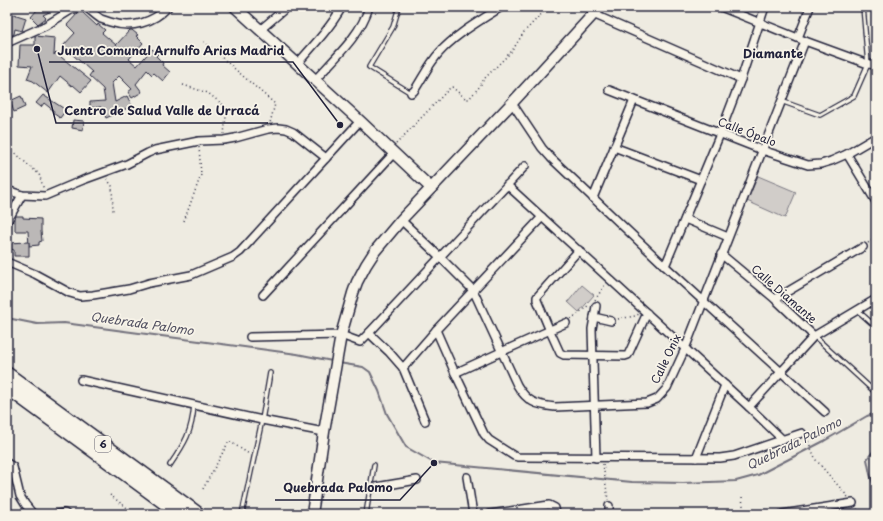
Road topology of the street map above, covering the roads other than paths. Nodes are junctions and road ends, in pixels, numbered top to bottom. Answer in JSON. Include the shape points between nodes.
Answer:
{"nodes":[{"id":1,"x":82,"y":7,"type":"edge"},
{"id":2,"x":86,"y":7,"type":"edge"},
{"id":3,"x":234,"y":7,"type":"edge"},
{"id":4,"x":288,"y":7,"type":"edge"},
{"id":5,"x":342,"y":7,"type":"edge"},
{"id":6,"x":369,"y":7,"type":"edge"},
{"id":7,"x":399,"y":7,"type":"edge"},
{"id":8,"x":501,"y":7,"type":"edge"},
{"id":9,"x":721,"y":7,"type":"edge"},
{"id":10,"x":765,"y":7,"type":"edge"},
{"id":11,"x":810,"y":7,"type":"edge"},
{"id":12,"x":863,"y":7,"type":"edge"},
{"id":13,"x":163,"y":9,"type":"edge"},
{"id":14,"x":596,"y":11,"type":"edge"},
{"id":15,"x":760,"y":23,"type":"junction"},
{"id":16,"x":260,"y":30,"type":"junction"},
{"id":17,"x":802,"y":40,"type":"junction"},
{"id":18,"x":7,"y":43,"type":"edge"},
{"id":19,"x":297,"y":64,"type":"junction"},
{"id":20,"x":868,"y":64,"type":"junction"},
{"id":21,"x":876,"y":65,"type":"edge"},
{"id":22,"x":742,"y":79,"type":"junction"},
{"id":23,"x":315,"y":80,"type":"junction"},
{"id":24,"x":609,"y":90,"type":"dead end"},
{"id":25,"x":411,"y":93,"type":"joint"},
{"id":26,"x":634,"y":100,"type":"junction"},
{"id":27,"x":781,"y":101,"type":"junction"},
{"id":28,"x":512,"y":103,"type":"junction"},
{"id":29,"x":360,"y":121,"type":"junction"},
{"id":30,"x":720,"y":134,"type":"junction"},
{"id":31,"x":876,"y":137,"type":"edge"},
{"id":32,"x":614,"y":147,"type":"junction"},
{"id":33,"x":762,"y":150,"type":"junction"},
{"id":34,"x":392,"y":151,"type":"junction"},
{"id":35,"x":847,"y":154,"type":"junction"},
{"id":36,"x":326,"y":158,"type":"junction"},
{"id":37,"x":525,"y":166,"type":"dead end"},
{"id":38,"x":701,"y":180,"type":"junction"},
{"id":39,"x":507,"y":185,"type":"junction"},
{"id":40,"x":431,"y":188,"type":"junction"},
{"id":41,"x":7,"y":190,"type":"edge"},
{"id":42,"x":22,"y":195,"type":"junction"},
{"id":43,"x":593,"y":198,"type":"junction"},
{"id":44,"x":876,"y":202,"type":"edge"},
{"id":45,"x":542,"y":217,"type":"junction"},
{"id":46,"x":685,"y":219,"type":"junction"},
{"id":47,"x":401,"y":220,"type":"junction"},
{"id":48,"x":7,"y":222,"type":"edge"},
{"id":49,"x":728,"y":237,"type":"junction"},
{"id":50,"x":863,"y":246,"type":"road end"},
{"id":51,"x":579,"y":250,"type":"junction"},
{"id":52,"x":721,"y":254,"type":"junction"},
{"id":53,"x":440,"y":257,"type":"junction"},
{"id":54,"x":7,"y":262,"type":"edge"},
{"id":55,"x":665,"y":266,"type":"junction"},
{"id":56,"x":473,"y":290,"type":"junction"},
{"id":57,"x":263,"y":295,"type":"dead end"},
{"id":58,"x":775,"y":299,"type":"junction"},
{"id":59,"x":876,"y":299,"type":"edge"},
{"id":60,"x":703,"y":301,"type":"junction"},
{"id":61,"x":596,"y":306,"type":"dead end"},
{"id":62,"x":857,"y":310,"type":"junction"},
{"id":63,"x":645,"y":312,"type":"junction"},
{"id":64,"x":594,"y":317,"type":"junction"},
{"id":65,"x":611,"y":321,"type":"road end"},
{"id":66,"x":566,"y":323,"type":"road end"},
{"id":67,"x":876,"y":327,"type":"edge"},
{"id":68,"x":436,"y":330,"type":"junction"},
{"id":69,"x":550,"y":331,"type":"junction"},
{"id":70,"x":369,"y":333,"type":"junction"},
{"id":71,"x":341,"y":335,"type":"junction"},
{"id":72,"x":814,"y":336,"type":"junction"},
{"id":73,"x":250,"y":337,"type":"dead end"},
{"id":74,"x":685,"y":349,"type":"junction"},
{"id":75,"x":501,"y":352,"type":"junction"},
{"id":76,"x":593,"y":356,"type":"junction"},
{"id":77,"x":403,"y":368,"type":"junction"},
{"id":78,"x":781,"y":372,"type":"junction"},
{"id":79,"x":270,"y":373,"type":"dead end"},
{"id":80,"x":455,"y":373,"type":"junction"},
{"id":81,"x":7,"y":374,"type":"edge"},
{"id":82,"x":81,"y":380,"type":"dead end"},
{"id":83,"x":725,"y":385,"type":"junction"},
{"id":84,"x":7,"y":387,"type":"edge"},
{"id":85,"x":876,"y":393,"type":"edge"},
{"id":86,"x":194,"y":405,"type":"junction"},
{"id":87,"x":594,"y":406,"type":"junction"},
{"id":88,"x":750,"y":407,"type":"junction"},
{"id":89,"x":825,"y":412,"type":"dead end"},
{"id":90,"x":262,"y":420,"type":"junction"},
{"id":91,"x":425,"y":421,"type":"dead end"},
{"id":92,"x":324,"y":432,"type":"junction"},
{"id":93,"x":802,"y":433,"type":"dead end"},
{"id":94,"x":783,"y":440,"type":"junction"},
{"id":95,"x":599,"y":458,"type":"junction"},
{"id":96,"x":696,"y":458,"type":"junction"},
{"id":97,"x":7,"y":463,"type":"edge"},
{"id":98,"x":170,"y":465,"type":"dead end"},
{"id":99,"x":374,"y":465,"type":"dead end"},
{"id":100,"x":467,"y":476,"type":"dead end"},
{"id":101,"x":417,"y":480,"type":"dead end"},
{"id":102,"x":370,"y":488,"type":"junction"},
{"id":103,"x":853,"y":503,"type":"road end"},
{"id":104,"x":609,"y":506,"type":"road end"},
{"id":105,"x":32,"y":514,"type":"edge"},
{"id":106,"x":58,"y":514,"type":"edge"},
{"id":107,"x":66,"y":514,"type":"edge"},
{"id":108,"x":180,"y":514,"type":"edge"},
{"id":109,"x":198,"y":514,"type":"edge"},
{"id":110,"x":242,"y":514,"type":"edge"},
{"id":111,"x":312,"y":514,"type":"edge"},
{"id":112,"x":366,"y":514,"type":"edge"},
{"id":113,"x":473,"y":514,"type":"edge"},
{"id":114,"x":490,"y":514,"type":"edge"},
{"id":115,"x":556,"y":514,"type":"edge"},
{"id":116,"x":610,"y":514,"type":"edge"},
{"id":117,"x":782,"y":514,"type":"edge"}],
"edges":[{"from":1,"to":18,"type":"street","via":[[71,10],[45,26]]},
{"from":2,"to":13,"type":"street","via":[[101,19],[131,26],[145,22]]},
{"from":3,"to":16,"type":"street"},
{"from":4,"to":16,"type":"street"},
{"from":5,"to":19,"type":"street"},
{"from":6,"to":23,"type":"street","via":[[368,13],[344,48]]},
{"from":7,"to":25,"type":"lane","via":[[393,27],[369,67]]},
{"from":8,"to":25,"type":"street","via":[[443,49]]},
{"from":9,"to":15,"type":"street"},
{"from":10,"to":15,"type":"street"},
{"from":11,"to":17,"type":"street","name":"Calle Onix"},
{"from":12,"to":20,"type":"lane"},
{"from":14,"to":22,"type":"street"},
{"from":14,"to":28,"type":"street"},
{"from":15,"to":17,"type":"street"},
{"from":15,"to":22,"type":"street"},
{"from":16,"to":19,"type":"street"},
{"from":17,"to":20,"type":"street"},
{"from":17,"to":27,"type":"street","name":"Calle Onix"},
{"from":19,"to":23,"type":"street"},
{"from":20,"to":21,"type":"street"},
{"from":20,"to":27,"type":"lane","via":[[854,96],[820,115]]},
{"from":22,"to":30,"type":"street"},
{"from":23,"to":29,"type":"street"},
{"from":24,"to":26,"type":"street","name":"Calle Ópalo"},
{"from":26,"to":30,"type":"street","name":"Calle Ópalo"},
{"from":26,"to":32,"type":"street"},
{"from":27,"to":33,"type":"street","name":"Calle Onix"},
{"from":28,"to":40,"type":"street"},
{"from":28,"to":43,"type":"street","via":[[542,148]]},
{"from":29,"to":34,"type":"street"},
{"from":29,"to":36,"type":"street"},
{"from":30,"to":33,"type":"street","name":"Calle Ópalo"},
{"from":30,"to":38,"type":"street"},
{"from":31,"to":35,"type":"street","name":"Calle Ópalo"},
{"from":32,"to":38,"type":"street"},
{"from":32,"to":43,"type":"street"},
{"from":33,"to":35,"type":"street","name":"Calle Ópalo","via":[[808,165],[821,164]]},
{"from":33,"to":49,"type":"street","name":"Calle Onix"},
{"from":34,"to":40,"type":"street"},
{"from":34,"to":57,"type":"street"},
{"from":35,"to":44,"type":"street"},
{"from":36,"to":42,"type":"street","via":[[294,132],[278,128],[268,129],[235,138],[199,141],[155,150],[127,164],[45,196]]},
{"from":36,"to":54,"type":"street","via":[[244,248],[233,257],[191,275],[112,292],[76,296]]},
{"from":37,"to":39,"type":"street"},
{"from":38,"to":46,"type":"street"},
{"from":39,"to":45,"type":"street"},
{"from":39,"to":53,"type":"street"},
{"from":40,"to":47,"type":"street"},
{"from":41,"to":42,"type":"street"},
{"from":42,"to":48,"type":"street"},
{"from":43,"to":55,"type":"street"},
{"from":45,"to":51,"type":"street"},
{"from":45,"to":56,"type":"street"},
{"from":46,"to":49,"type":"street"},
{"from":46,"to":55,"type":"street"},
{"from":47,"to":53,"type":"street","name":"Calle Onix"},
{"from":47,"to":71,"type":"street","via":[[375,251],[361,274]]},
{"from":49,"to":52,"type":"street","name":"Calle Onix"},
{"from":50,"to":58,"type":"street"},
{"from":51,"to":63,"type":"street"},
{"from":51,"to":69,"type":"street","via":[[537,297]]},
{"from":52,"to":58,"type":"street","name":"Calle Diamante"},
{"from":52,"to":60,"type":"street","name":"Calle Onix"},
{"from":53,"to":56,"type":"street","name":"Calle Onix"},
{"from":53,"to":70,"type":"street"},
{"from":55,"to":60,"type":"street"},
{"from":56,"to":68,"type":"street"},
{"from":56,"to":75,"type":"street","name":"Calle Onix"},
{"from":58,"to":72,"type":"street","name":"Calle Diamante"},
{"from":59,"to":62,"type":"street","name":"Calle Diamante"},
{"from":60,"to":74,"type":"street","name":"Calle Onix"},
{"from":60,"to":78,"type":"street"},
{"from":61,"to":64,"type":"street"},
{"from":62,"to":67,"type":"lane"},
{"from":62,"to":72,"type":"street","name":"Calle Diamante"},
{"from":63,"to":74,"type":"street"},
{"from":63,"to":76,"type":"street","via":[[628,355]]},
{"from":64,"to":65,"type":"street"},
{"from":64,"to":76,"type":"street"},
{"from":66,"to":69,"type":"street"},
{"from":68,"to":77,"type":"street"},
{"from":68,"to":80,"type":"street"},
{"from":69,"to":75,"type":"street"},
{"from":69,"to":76,"type":"street","via":[[562,355]]},
{"from":70,"to":71,"type":"street","via":[[360,342]]},
{"from":70,"to":77,"type":"street"},
{"from":71,"to":73,"type":"street"},
{"from":71,"to":92,"type":"street"},
{"from":72,"to":78,"type":"street"},
{"from":72,"to":85,"type":"lane"},
{"from":74,"to":83,"type":"street"},
{"from":74,"to":87,"type":"street","name":"Calle Onix","via":[[667,388],[657,399],[647,403]]},
{"from":75,"to":80,"type":"street"},
{"from":75,"to":87,"type":"street","name":"Calle Onix","via":[[522,394],[531,401],[541,406]]},
{"from":76,"to":87,"type":"street"},
{"from":77,"to":91,"type":"street"},
{"from":78,"to":88,"type":"street"},
{"from":78,"to":89,"type":"street"},
{"from":79,"to":90,"type":"lane"},
{"from":80,"to":95,"type":"street","via":[[486,438],[510,453],[518,457]]},
{"from":81,"to":109,"type":"highway","number":"6"},
{"from":82,"to":86,"type":"street"},
{"from":83,"to":88,"type":"street"},
{"from":83,"to":96,"type":"street"},
{"from":84,"to":108,"type":"highway","number":"6"},
{"from":86,"to":90,"type":"street"},
{"from":86,"to":98,"type":"lane","via":[[189,434]]},
{"from":87,"to":95,"type":"street"},
{"from":88,"to":94,"type":"street"},
{"from":90,"to":92,"type":"street"},
{"from":90,"to":110,"type":"lane"},
{"from":92,"to":111,"type":"street"},
{"from":93,"to":94,"type":"street"},
{"from":94,"to":96,"type":"street","via":[[734,456]]},
{"from":95,"to":96,"type":"street"},
{"from":97,"to":105,"type":"street","via":[[13,467],[20,496]]},
{"from":99,"to":102,"type":"lane"},
{"from":100,"to":113,"type":"street"},
{"from":101,"to":102,"type":"street"},
{"from":102,"to":112,"type":"lane"},
{"from":103,"to":117,"type":"street"},
{"from":104,"to":116,"type":"street"},
{"from":106,"to":107,"type":"street"},
{"from":114,"to":115,"type":"street","via":[[549,505],[555,508]]}]}
